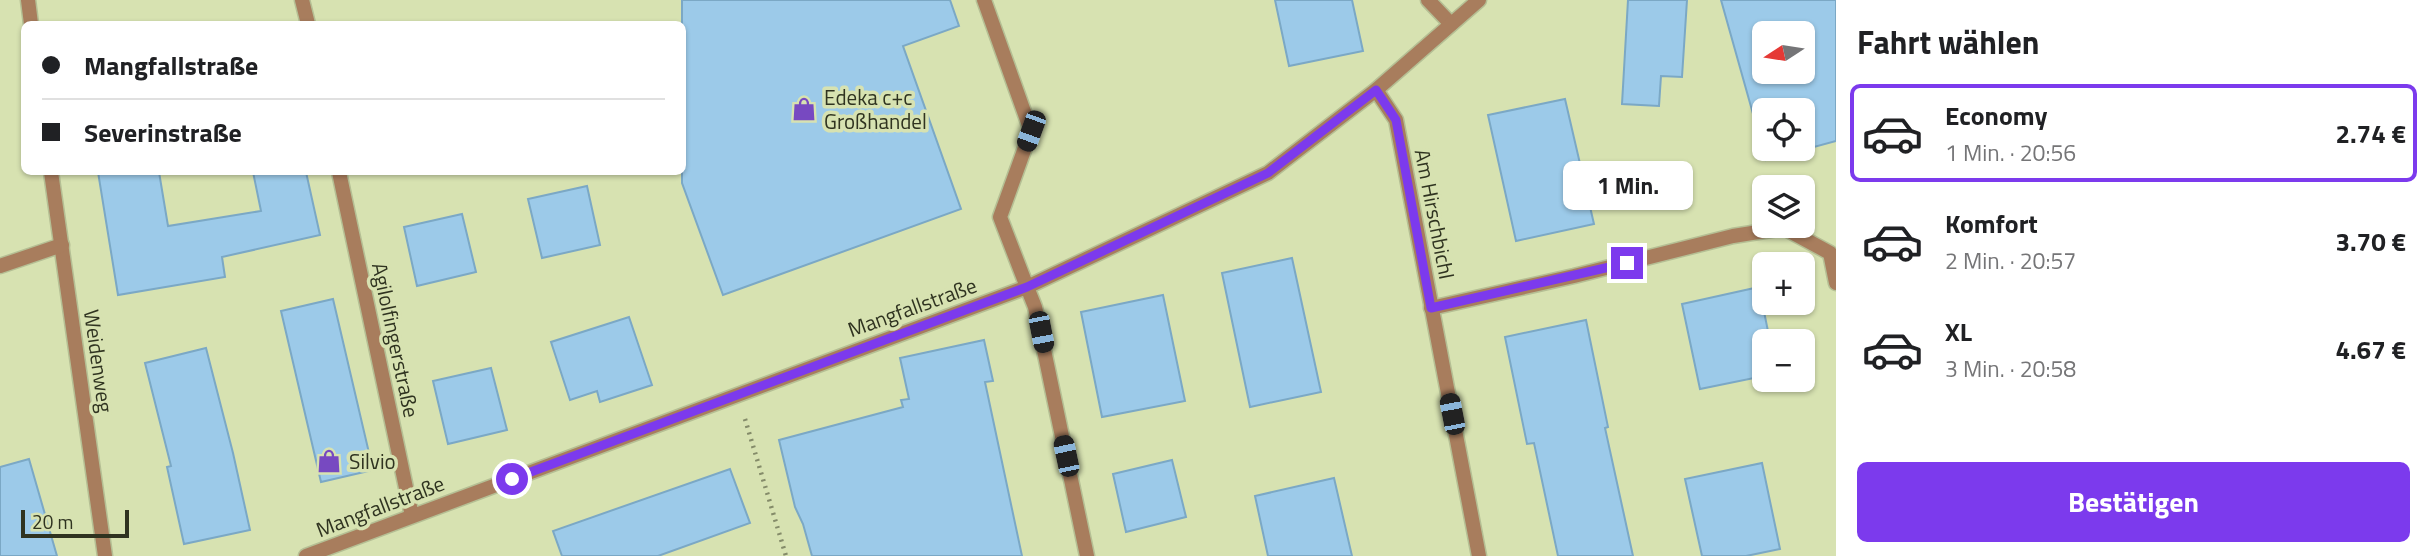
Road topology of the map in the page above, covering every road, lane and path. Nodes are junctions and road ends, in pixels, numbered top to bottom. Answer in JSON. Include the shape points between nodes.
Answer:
{"nodes":[{"id":1,"x":28,"y":0,"type":"edge"},
{"id":2,"x":302,"y":0,"type":"edge"},
{"id":3,"x":984,"y":0,"type":"edge"},
{"id":4,"x":1429,"y":0,"type":"edge"},
{"id":5,"x":1479,"y":0,"type":"edge"},
{"id":6,"x":31,"y":21,"type":"edge"},
{"id":7,"x":306,"y":21,"type":"edge"},
{"id":8,"x":1451,"y":24,"type":"junction"},
{"id":9,"x":1376,"y":90,"type":"junction"},
{"id":10,"x":51,"y":175,"type":"edge"},
{"id":11,"x":340,"y":175,"type":"edge"},
{"id":12,"x":62,"y":245,"type":"junction"},
{"id":13,"x":0,"y":266,"type":"edge"},
{"id":14,"x":1836,"y":283,"type":"edge"},
{"id":15,"x":1027,"y":287,"type":"junction"},
{"id":16,"x":1431,"y":308,"type":"junction"},
{"id":17,"x":738,"y":394,"type":"junction"},
{"id":18,"x":412,"y":516,"type":"junction"},
{"id":19,"x":105,"y":556,"type":"edge"},
{"id":20,"x":306,"y":556,"type":"edge"},
{"id":21,"x":786,"y":556,"type":"edge"},
{"id":22,"x":1087,"y":556,"type":"edge"},
{"id":23,"x":1479,"y":556,"type":"edge"}],
"edges":[{"from":1,"to":6,"type":"street"},
{"from":2,"to":7,"type":"street"},
{"from":3,"to":15,"type":"street","via":[[1031,131],[1000,217]]},
{"from":4,"to":8,"type":"street"},
{"from":5,"to":8,"type":"street","name":"Mangfallstraße"},
{"from":8,"to":9,"type":"street","name":"Mangfallstraße"},
{"from":9,"to":15,"type":"street","name":"Mangfallstraße","via":[[1268,173]]},
{"from":9,"to":16,"type":"street","name":"Am Hirschbichl","via":[[1396,120]]},
{"from":10,"to":12,"type":"street","name":"Weidenweg"},
{"from":11,"to":18,"type":"street","name":"Agilolfingerstraße"},
{"from":12,"to":13,"type":"street"},
{"from":12,"to":19,"type":"street","name":"Weidenweg"},
{"from":14,"to":16,"type":"street","via":[[1830,253],[1784,228],[1732,236]]},
{"from":15,"to":17,"type":"street","name":"Mangfallstraße"},
{"from":15,"to":22,"type":"street"},
{"from":16,"to":23,"type":"street","name":"Am Hirschbichl"},
{"from":17,"to":18,"type":"street","name":"Mangfallstraße"},
{"from":17,"to":21,"type":"path"},
{"from":18,"to":20,"type":"street","name":"Mangfallstraße"}]}
